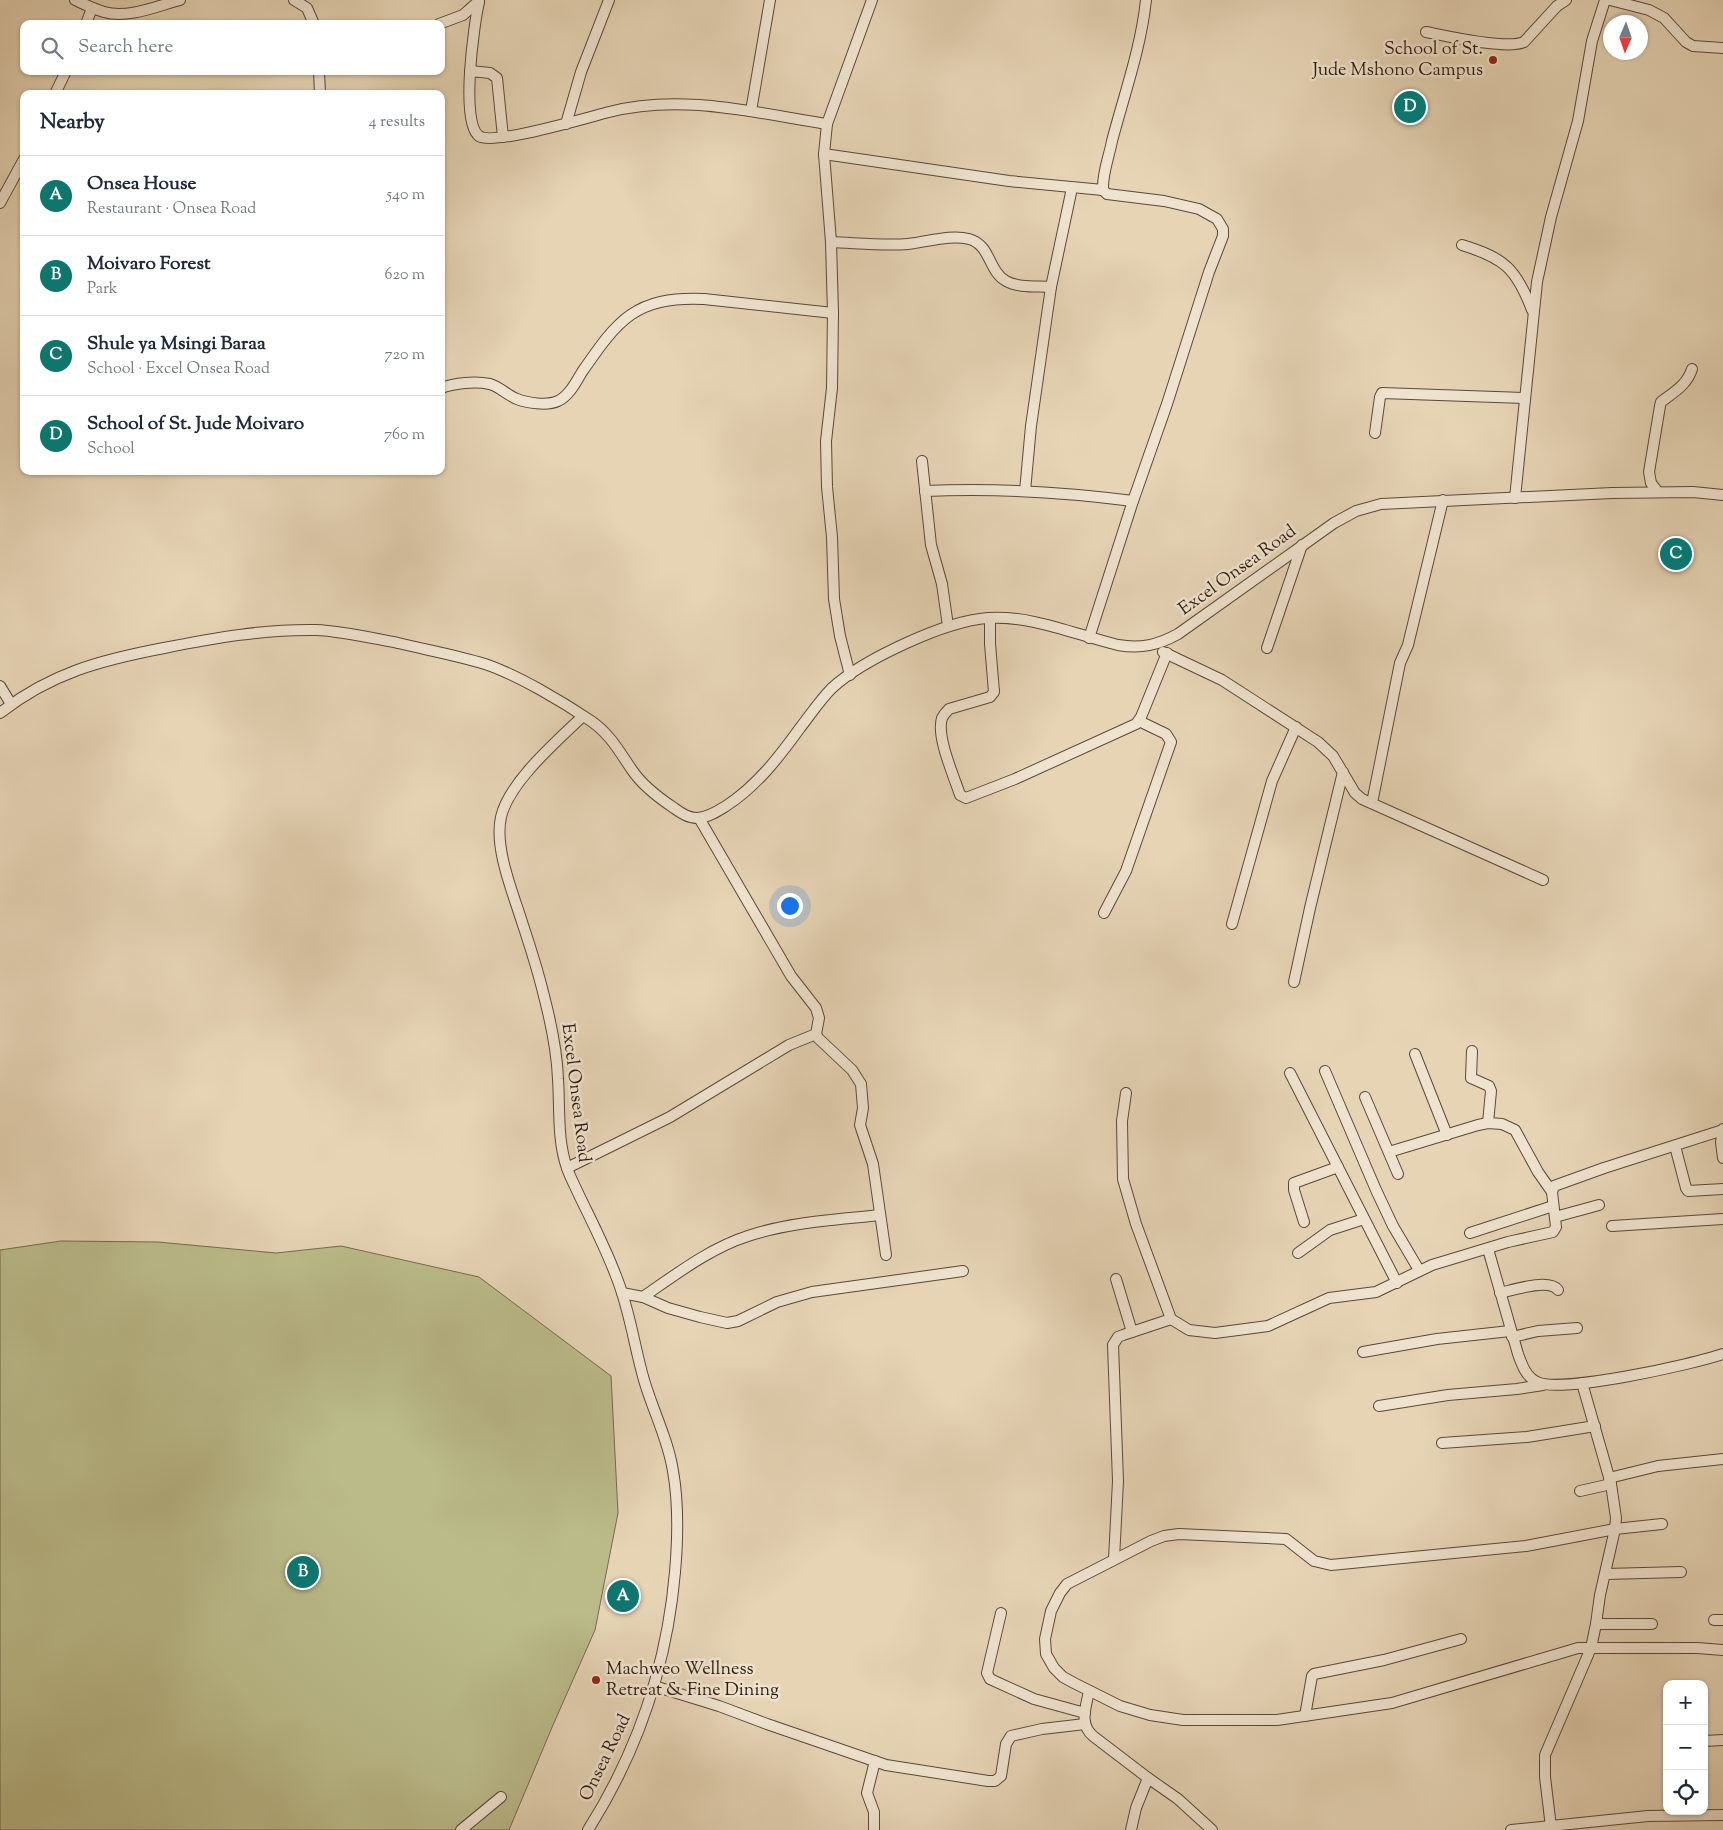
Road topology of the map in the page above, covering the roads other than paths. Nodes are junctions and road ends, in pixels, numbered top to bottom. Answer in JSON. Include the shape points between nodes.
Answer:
{"nodes":[{"id":1,"x":180,"y":0,"type":"edge"},
{"id":2,"x":294,"y":0,"type":"edge"},
{"id":3,"x":608,"y":0,"type":"edge"},
{"id":4,"x":770,"y":0,"type":"edge"},
{"id":5,"x":872,"y":0,"type":"edge"},
{"id":6,"x":1146,"y":0,"type":"edge"},
{"id":7,"x":1566,"y":0,"type":"edge"},
{"id":8,"x":1605,"y":0,"type":"edge"},
{"id":9,"x":1610,"y":0,"type":"edge"},
{"id":10,"x":80,"y":1,"type":"edge"},
{"id":11,"x":479,"y":1,"type":"edge"},
{"id":12,"x":92,"y":8,"type":"junction"},
{"id":13,"x":88,"y":20,"type":"edge"},
{"id":14,"x":312,"y":20,"type":"edge"},
{"id":15,"x":445,"y":22,"type":"edge"},
{"id":16,"x":1426,"y":32,"type":"dead end"},
{"id":17,"x":1723,"y":48,"type":"edge"},
{"id":18,"x":470,"y":70,"type":"junction"},
{"id":19,"x":64,"y":75,"type":"edge"},
{"id":20,"x":319,"y":75,"type":"edge"},
{"id":21,"x":57,"y":90,"type":"edge"},
{"id":22,"x":320,"y":90,"type":"edge"},
{"id":23,"x":751,"y":111,"type":"junction"},
{"id":24,"x":566,"y":124,"type":"junction"},
{"id":25,"x":828,"y":124,"type":"junction"},
{"id":26,"x":503,"y":137,"type":"junction"},
{"id":27,"x":824,"y":154,"type":"junction"},
{"id":28,"x":20,"y":166,"type":"edge"},
{"id":29,"x":1072,"y":188,"type":"junction"},
{"id":30,"x":1103,"y":190,"type":"junction"},
{"id":31,"x":0,"y":204,"type":"edge"},
{"id":32,"x":832,"y":242,"type":"junction"},
{"id":33,"x":1462,"y":245,"type":"dead end"},
{"id":34,"x":1051,"y":287,"type":"junction"},
{"id":35,"x":1533,"y":311,"type":"junction"},
{"id":36,"x":833,"y":313,"type":"junction"},
{"id":37,"x":1692,"y":369,"type":"dead end"},
{"id":38,"x":445,"y":387,"type":"edge"},
{"id":39,"x":1524,"y":398,"type":"junction"},
{"id":40,"x":1375,"y":433,"type":"dead end"},
{"id":41,"x":922,"y":461,"type":"dead end"},
{"id":42,"x":925,"y":492,"type":"junction"},
{"id":43,"x":1025,"y":492,"type":"junction"},
{"id":44,"x":1658,"y":492,"type":"junction"},
{"id":45,"x":1723,"y":496,"type":"edge"},
{"id":46,"x":1515,"y":498,"type":"junction"},
{"id":47,"x":1443,"y":500,"type":"junction"},
{"id":48,"x":1133,"y":501,"type":"junction"},
{"id":49,"x":1302,"y":545,"type":"junction"},
{"id":50,"x":990,"y":618,"type":"junction"},
{"id":51,"x":948,"y":626,"type":"junction"},
{"id":52,"x":1089,"y":638,"type":"junction"},
{"id":53,"x":1149,"y":646,"type":"junction"},
{"id":54,"x":1267,"y":648,"type":"dead end"},
{"id":55,"x":1167,"y":653,"type":"junction"},
{"id":56,"x":850,"y":675,"type":"junction"},
{"id":57,"x":0,"y":686,"type":"edge"},
{"id":58,"x":11,"y":704,"type":"junction"},
{"id":59,"x":0,"y":713,"type":"edge"},
{"id":60,"x":583,"y":716,"type":"junction"},
{"id":61,"x":1139,"y":721,"type":"junction"},
{"id":62,"x":1296,"y":727,"type":"junction"},
{"id":63,"x":1343,"y":772,"type":"junction"},
{"id":64,"x":1372,"y":804,"type":"junction"},
{"id":65,"x":699,"y":818,"type":"junction"},
{"id":66,"x":1543,"y":880,"type":"dead end"},
{"id":67,"x":1104,"y":913,"type":"dead end"},
{"id":68,"x":1232,"y":924,"type":"dead end"},
{"id":69,"x":1294,"y":982,"type":"dead end"},
{"id":70,"x":816,"y":1034,"type":"junction"},
{"id":71,"x":1472,"y":1051,"type":"dead end"},
{"id":72,"x":1415,"y":1054,"type":"dead end"},
{"id":73,"x":1326,"y":1071,"type":"dead end"},
{"id":74,"x":1290,"y":1074,"type":"dead end"},
{"id":75,"x":1126,"y":1093,"type":"dead end"},
{"id":76,"x":1365,"y":1097,"type":"dead end"},
{"id":77,"x":1488,"y":1123,"type":"junction"},
{"id":78,"x":1723,"y":1130,"type":"edge"},
{"id":79,"x":1447,"y":1135,"type":"junction"},
{"id":80,"x":1675,"y":1146,"type":"junction"},
{"id":81,"x":1389,"y":1152,"type":"junction"},
{"id":82,"x":1723,"y":1158,"type":"edge"},
{"id":83,"x":1338,"y":1167,"type":"junction"},
{"id":84,"x":567,"y":1168,"type":"junction"},
{"id":85,"x":1398,"y":1174,"type":"dead end"},
{"id":86,"x":1723,"y":1189,"type":"edge"},
{"id":87,"x":1552,"y":1192,"type":"junction"},
{"id":88,"x":1599,"y":1205,"type":"dead end"},
{"id":89,"x":1554,"y":1212,"type":"junction"},
{"id":90,"x":880,"y":1214,"type":"junction"},
{"id":91,"x":1364,"y":1219,"type":"junction"},
{"id":92,"x":1723,"y":1219,"type":"edge"},
{"id":93,"x":1304,"y":1222,"type":"dead end"},
{"id":94,"x":1612,"y":1226,"type":"dead end"},
{"id":95,"x":1470,"y":1233,"type":"dead end"},
{"id":96,"x":1488,"y":1249,"type":"junction"},
{"id":97,"x":1298,"y":1254,"type":"dead end"},
{"id":98,"x":886,"y":1255,"type":"dead end"},
{"id":99,"x":964,"y":1270,"type":"dead end"},
{"id":100,"x":1419,"y":1270,"type":"junction"},
{"id":101,"x":1116,"y":1279,"type":"dead end"},
{"id":102,"x":1397,"y":1282,"type":"junction"},
{"id":103,"x":1558,"y":1290,"type":"dead end"},
{"id":104,"x":622,"y":1293,"type":"junction"},
{"id":105,"x":1500,"y":1293,"type":"junction"},
{"id":106,"x":643,"y":1297,"type":"junction"},
{"id":107,"x":1171,"y":1319,"type":"junction"},
{"id":108,"x":1577,"y":1328,"type":"dead end"},
{"id":109,"x":1132,"y":1332,"type":"junction"},
{"id":110,"x":1511,"y":1334,"type":"junction"},
{"id":111,"x":1363,"y":1352,"type":"dead end"},
{"id":112,"x":1723,"y":1354,"type":"edge"},
{"id":113,"x":1582,"y":1383,"type":"junction"},
{"id":114,"x":1544,"y":1385,"type":"junction"},
{"id":115,"x":1379,"y":1406,"type":"dead end"},
{"id":116,"x":1595,"y":1426,"type":"junction"},
{"id":117,"x":1442,"y":1443,"type":"dead end"},
{"id":118,"x":1723,"y":1459,"type":"edge"},
{"id":119,"x":1610,"y":1481,"type":"junction"},
{"id":120,"x":1580,"y":1491,"type":"dead end"},
{"id":121,"x":1662,"y":1524,"type":"dead end"},
{"id":122,"x":1615,"y":1529,"type":"junction"},
{"id":123,"x":677,"y":1552,"type":"joint"},
{"id":124,"x":1114,"y":1559,"type":"junction"},
{"id":125,"x":1681,"y":1572,"type":"dead end"},
{"id":126,"x":1606,"y":1574,"type":"junction"},
{"id":127,"x":1001,"y":1613,"type":"dead end"},
{"id":128,"x":1596,"y":1624,"type":"junction"},
{"id":129,"x":1652,"y":1624,"type":"dead end"},
{"id":130,"x":1461,"y":1639,"type":"dead end"},
{"id":131,"x":1591,"y":1648,"type":"junction"},
{"id":132,"x":1723,"y":1650,"type":"edge"},
{"id":133,"x":654,"y":1686,"type":"junction"},
{"id":134,"x":1089,"y":1691,"type":"junction"},
{"id":135,"x":1085,"y":1713,"type":"junction"},
{"id":136,"x":1305,"y":1716,"type":"junction"},
{"id":137,"x":1084,"y":1724,"type":"junction"},
{"id":138,"x":1723,"y":1740,"type":"edge"},
{"id":139,"x":1708,"y":1741,"type":"edge"},
{"id":140,"x":875,"y":1761,"type":"junction"},
{"id":141,"x":1148,"y":1778,"type":"junction"},
{"id":142,"x":501,"y":1797,"type":"dead end"},
{"id":143,"x":1723,"y":1815,"type":"edge"},
{"id":144,"x":1551,"y":1826,"type":"junction"},
{"id":145,"x":1608,"y":1826,"type":"edge"},
{"id":146,"x":461,"y":1830,"type":"edge"},
{"id":147,"x":588,"y":1830,"type":"edge"},
{"id":148,"x":874,"y":1830,"type":"edge"},
{"id":149,"x":1132,"y":1830,"type":"edge"},
{"id":150,"x":1212,"y":1830,"type":"edge"},
{"id":151,"x":1511,"y":1830,"type":"edge"}],
"edges":[{"from":1,"to":12,"type":"street","via":[[124,13]]},
{"from":2,"to":14,"type":"street","via":[[307,8]]},
{"from":3,"to":24,"type":"street"},
{"from":4,"to":23,"type":"street"},
{"from":5,"to":25,"type":"street"},
{"from":6,"to":30,"type":"street"},
{"from":7,"to":16,"type":"street","via":[[1519,45]]},
{"from":8,"to":35,"type":"street","via":[[1592,40],[1578,121],[1547,232]]},
{"from":9,"to":17,"type":"street","via":[[1649,10],[1664,18],[1693,46]]},
{"from":10,"to":12,"type":"street"},
{"from":11,"to":15,"type":"street","via":[[463,15]]},
{"from":11,"to":18,"type":"street"},
{"from":12,"to":13,"type":"street"},
{"from":18,"to":26,"type":"street","via":[[490,73],[497,78]]},
{"from":18,"to":26,"type":"street","via":[[475,132],[486,138]]},
{"from":19,"to":21,"type":"street"},
{"from":20,"to":22,"type":"street"},
{"from":23,"to":24,"type":"street","via":[[657,104],[611,111]]},
{"from":23,"to":25,"type":"street"},
{"from":24,"to":26,"type":"street"},
{"from":25,"to":27,"type":"street"},
{"from":27,"to":29,"type":"street"},
{"from":27,"to":32,"type":"street"},
{"from":28,"to":31,"type":"street"},
{"from":29,"to":30,"type":"street"},
{"from":29,"to":34,"type":"street"},
{"from":30,"to":48,"type":"street","via":[[1107,194],[1199,209],[1217,219],[1223,229],[1221,244]]},
{"from":32,"to":34,"type":"street","via":[[894,244],[968,239],[981,245],[1004,280]]},
{"from":32,"to":36,"type":"street"},
{"from":33,"to":35,"type":"street","via":[[1508,266],[1522,285]]},
{"from":34,"to":43,"type":"street"},
{"from":35,"to":39,"type":"street"},
{"from":36,"to":38,"type":"street","via":[[704,299],[665,301],[641,309],[619,323],[567,394],[558,401],[542,403],[518,399],[490,384]]},
{"from":36,"to":56,"type":"street","via":[[832,388],[826,441],[827,487],[834,598]]},
{"from":37,"to":44,"type":"street","via":[[1682,386],[1661,402],[1649,472],[1651,483]]},
{"from":39,"to":40,"type":"street","via":[[1382,393]]},
{"from":39,"to":46,"type":"street"},
{"from":41,"to":42,"type":"street"},
{"from":42,"to":43,"type":"street"},
{"from":42,"to":51,"type":"street","via":[[931,545],[942,584]]},
{"from":43,"to":48,"type":"street"},
{"from":44,"to":45,"type":"street","name":"Excel Onsea Road"},
{"from":44,"to":46,"type":"street","name":"Excel Onsea Road"},
{"from":46,"to":47,"type":"street","name":"Excel Onsea Road"},
{"from":47,"to":49,"type":"street","name":"Excel Onsea Road","via":[[1366,507],[1347,515]]},
{"from":47,"to":64,"type":"street","via":[[1408,645],[1400,663]]},
{"from":48,"to":52,"type":"street"},
{"from":49,"to":53,"type":"street","name":"Excel Onsea Road","via":[[1178,634]]},
{"from":49,"to":54,"type":"street"},
{"from":50,"to":51,"type":"street","name":"Excel Onsea Road"},
{"from":50,"to":52,"type":"street","name":"Excel Onsea Road","via":[[1023,620]]},
{"from":50,"to":61,"type":"street","via":[[993,695],[950,710],[941,723],[960,795],[966,798],[1015,779]]},
{"from":51,"to":56,"type":"street","name":"Excel Onsea Road"},
{"from":52,"to":53,"type":"street","name":"Excel Onsea Road","via":[[1131,648]]},
{"from":53,"to":55,"type":"street"},
{"from":55,"to":61,"type":"street"},
{"from":55,"to":62,"type":"street","via":[[1222,680]]},
{"from":56,"to":65,"type":"street","name":"Excel Onsea Road","via":[[829,691],[789,744],[749,789],[720,810]]},
{"from":57,"to":58,"type":"street"},
{"from":58,"to":59,"type":"street"},
{"from":58,"to":60,"type":"street","via":[[56,678],[108,660],[220,638],[319,630],[375,638],[488,665]]},
{"from":60,"to":65,"type":"street","via":[[614,741],[633,771],[651,791],[678,812]]},
{"from":60,"to":84,"type":"street","name":"Excel Onsea Road","via":[[520,782],[505,806],[500,828],[506,866],[551,1022]]},
{"from":61,"to":67,"type":"street","via":[[1166,734],[1171,742],[1126,871]]},
{"from":62,"to":63,"type":"street","via":[[1325,748]]},
{"from":62,"to":68,"type":"street","via":[[1272,781]]},
{"from":63,"to":64,"type":"street","via":[[1355,793]]},
{"from":63,"to":69,"type":"street"},
{"from":64,"to":66,"type":"street"},
{"from":65,"to":70,"type":"street","via":[[791,976],[816,1008],[819,1018]]},
{"from":70,"to":84,"type":"street","via":[[789,1045],[670,1117]]},
{"from":70,"to":90,"type":"street","via":[[852,1070],[860,1084],[860,1125],[873,1164]]},
{"from":71,"to":77,"type":"street","via":[[1471,1078],[1489,1086],[1491,1091]]},
{"from":72,"to":79,"type":"street"},
{"from":73,"to":100,"type":"street","via":[[1376,1190]]},
{"from":74,"to":83,"type":"street"},
{"from":75,"to":107,"type":"street","via":[[1122,1121],[1123,1179]]},
{"from":76,"to":81,"type":"street"},
{"from":77,"to":79,"type":"street"},
{"from":77,"to":87,"type":"street","via":[[1502,1124],[1515,1130]]},
{"from":78,"to":80,"type":"street"},
{"from":78,"to":82,"type":"street"},
{"from":79,"to":81,"type":"street"},
{"from":80,"to":86,"type":"street","via":[[1688,1191]]},
{"from":80,"to":87,"type":"street","via":[[1558,1184]]},
{"from":81,"to":85,"type":"street"},
{"from":83,"to":91,"type":"street"},
{"from":83,"to":93,"type":"street","via":[[1294,1183]]},
{"from":84,"to":104,"type":"street","name":"Excel Onsea Road"},
{"from":87,"to":89,"type":"street"},
{"from":88,"to":89,"type":"street"},
{"from":89,"to":95,"type":"street"},
{"from":89,"to":96,"type":"street","via":[[1556,1227],[1553,1232]]},
{"from":90,"to":98,"type":"street"},
{"from":90,"to":106,"type":"street","via":[[747,1236],[697,1261]]},
{"from":91,"to":97,"type":"street","via":[[1330,1230]]},
{"from":91,"to":102,"type":"street"},
{"from":92,"to":94,"type":"street"},
{"from":96,"to":100,"type":"street"},
{"from":96,"to":105,"type":"street"},
{"from":99,"to":106,"type":"street","via":[[795,1296],[732,1323],[679,1312]]},
{"from":100,"to":102,"type":"street"},
{"from":101,"to":109,"type":"street"},
{"from":102,"to":107,"type":"street","via":[[1376,1292],[1329,1298],[1258,1328],[1203,1333]]},
{"from":103,"to":105,"type":"street","via":[[1550,1284],[1541,1284]]},
{"from":104,"to":106,"type":"street"},
{"from":104,"to":123,"type":"street","name":"Excel Onsea Road","via":[[644,1381],[672,1465],[678,1512]]},
{"from":105,"to":110,"type":"street"},
{"from":107,"to":109,"type":"street"},
{"from":108,"to":110,"type":"street"},
{"from":109,"to":124,"type":"street","via":[[1118,1337],[1113,1345],[1118,1481]]},
{"from":110,"to":111,"type":"street","via":[[1437,1339]]},
{"from":110,"to":114,"type":"street","via":[[1524,1369],[1533,1380]]},
{"from":112,"to":113,"type":"street","via":[[1684,1365]]},
{"from":113,"to":114,"type":"street"},
{"from":113,"to":116,"type":"street"},
{"from":114,"to":115,"type":"street"},
{"from":116,"to":117,"type":"street","via":[[1527,1437]]},
{"from":116,"to":119,"type":"street"},
{"from":118,"to":119,"type":"street","via":[[1658,1466]]},
{"from":119,"to":120,"type":"street"},
{"from":119,"to":122,"type":"street"},
{"from":121,"to":122,"type":"street"},
{"from":122,"to":124,"type":"street","via":[[1526,1546],[1331,1565],[1314,1561],[1286,1539],[1179,1534],[1164,1536]]},
{"from":122,"to":126,"type":"street"},
{"from":123,"to":133,"type":"street","name":"Onsea Road","via":[[667,1632]]},
{"from":124,"to":134,"type":"street","via":[[1067,1584],[1056,1601],[1047,1628],[1045,1646],[1049,1661],[1063,1676]]},
{"from":125,"to":126,"type":"street"},
{"from":126,"to":128,"type":"street"},
{"from":127,"to":135,"type":"street","via":[[987,1673],[990,1679],[1034,1699]]},
{"from":128,"to":129,"type":"street"},
{"from":128,"to":131,"type":"street"},
{"from":130,"to":136,"type":"street","via":[[1384,1660],[1314,1674]]},
{"from":131,"to":132,"type":"street"},
{"from":131,"to":136,"type":"street","via":[[1573,1649],[1392,1703]]},
{"from":131,"to":144,"type":"street","via":[[1545,1755]]},
{"from":133,"to":140,"type":"street"},
{"from":133,"to":147,"type":"street","name":"Onsea Road","via":[[622,1770]]},
{"from":134,"to":135,"type":"street"},
{"from":134,"to":136,"type":"street","via":[[1134,1711],[1183,1720],[1277,1720]]},
{"from":135,"to":137,"type":"street"},
{"from":137,"to":140,"type":"street","via":[[1011,1736],[1006,1744],[1003,1773],[995,1781],[899,1768]]},
{"from":137,"to":141,"type":"street","via":[[1093,1736]]},
{"from":138,"to":139,"type":"street"},
{"from":140,"to":148,"type":"street","via":[[867,1793],[874,1812]]},
{"from":141,"to":149,"type":"street","via":[[1136,1808]]},
{"from":141,"to":150,"type":"street","via":[[1178,1799]]},
{"from":142,"to":146,"type":"street"},
{"from":143,"to":145,"type":"street","via":[[1648,1816]]},
{"from":144,"to":145,"type":"street"},
{"from":144,"to":151,"type":"street"}]}
